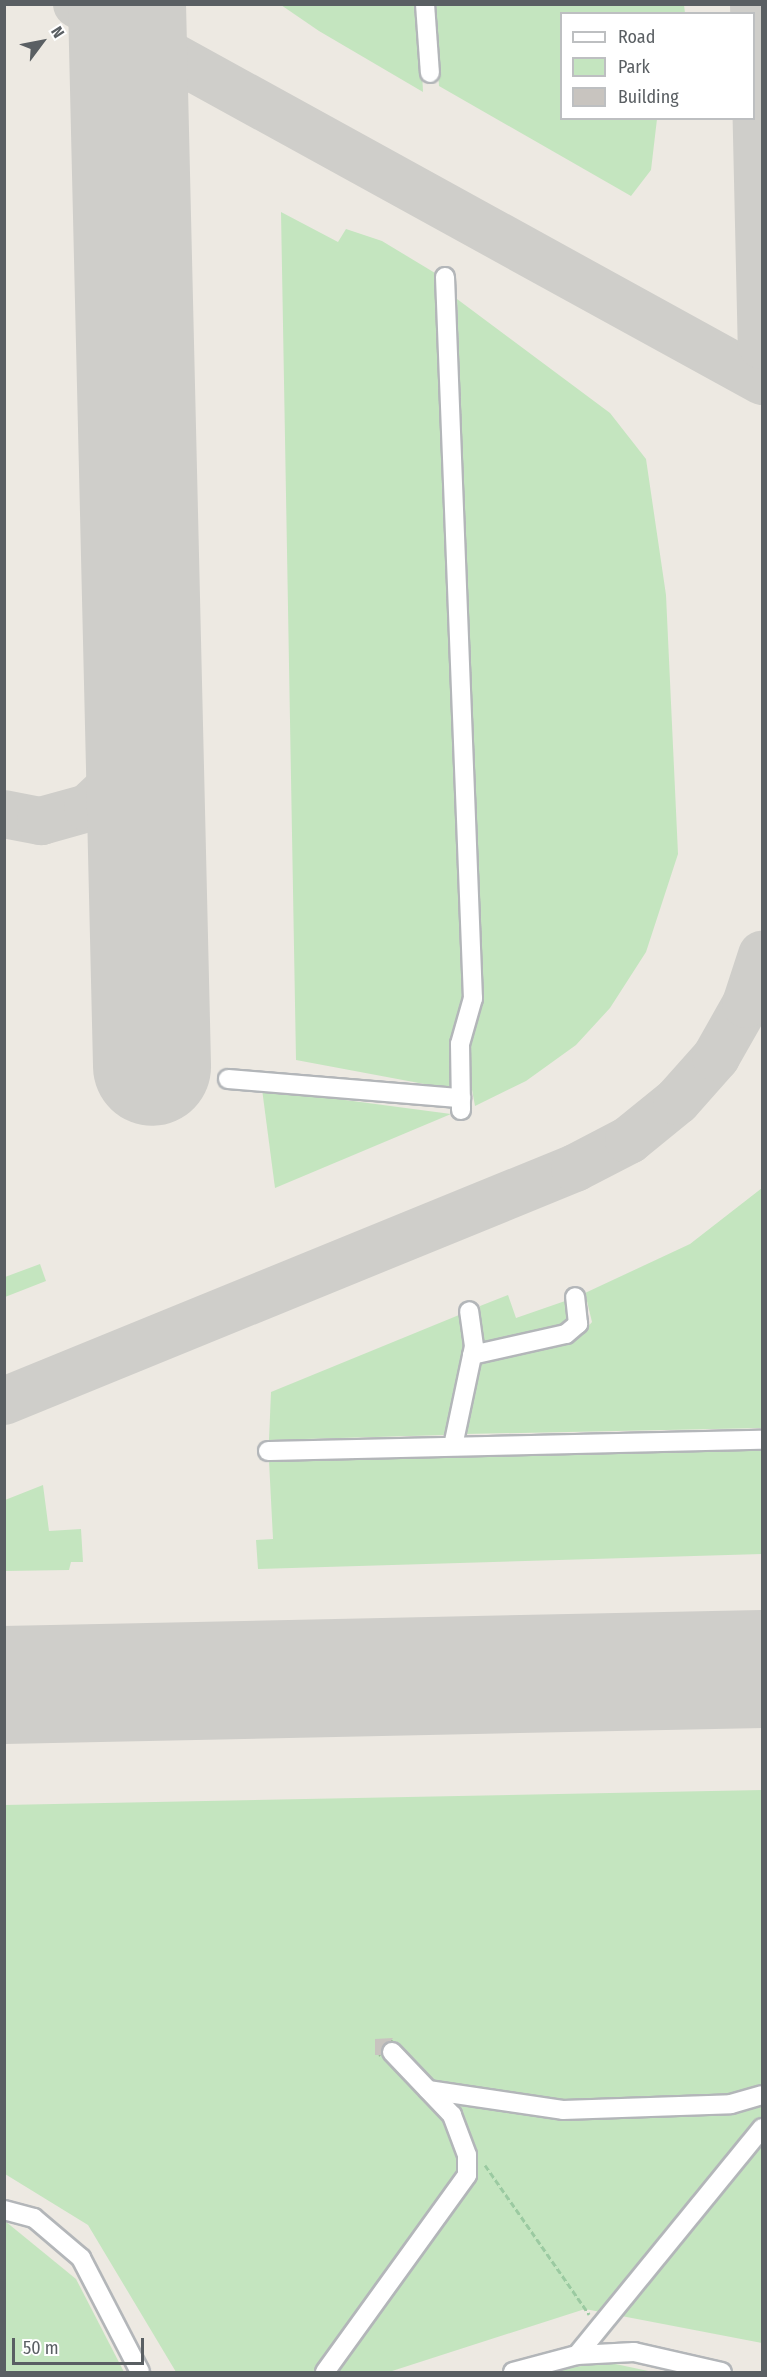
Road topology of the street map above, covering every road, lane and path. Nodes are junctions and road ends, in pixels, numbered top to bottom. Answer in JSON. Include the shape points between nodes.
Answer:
{"nodes":[{"id":1,"x":425,"y":4,"type":"edge"},
{"id":2,"x":430,"y":73,"type":"dead end"},
{"id":3,"x":445,"y":277,"type":"dead end"},
{"id":4,"x":228,"y":1079,"type":"dead end"},
{"id":5,"x":575,"y":1297,"type":"dead end"},
{"id":6,"x":469,"y":1311,"type":"dead end"},
{"id":7,"x":472,"y":1355,"type":"junction"},
{"id":8,"x":762,"y":1440,"type":"edge"},
{"id":9,"x":453,"y":1446,"type":"junction"},
{"id":10,"x":268,"y":1451,"type":"dead end"},
{"id":11,"x":392,"y":2052,"type":"dead end"},
{"id":12,"x":428,"y":2090,"type":"junction"},
{"id":13,"x":762,"y":2095,"type":"edge"},
{"id":14,"x":762,"y":2128,"type":"edge"},
{"id":15,"x":483,"y":2163,"type":"dead end"},
{"id":16,"x":4,"y":2210,"type":"edge"},
{"id":17,"x":599,"y":2328,"type":"junction"},
{"id":18,"x":577,"y":2355,"type":"junction"},
{"id":19,"x":140,"y":2373,"type":"edge"},
{"id":20,"x":325,"y":2373,"type":"edge"},
{"id":21,"x":513,"y":2373,"type":"edge"},
{"id":22,"x":722,"y":2373,"type":"edge"}],
"edges":[{"from":1,"to":2,"type":"lane"},
{"from":3,"to":4,"type":"lane","via":[[473,998],[460,1044],[461,1104]]},
{"from":5,"to":7,"type":"lane","via":[[578,1324],[566,1334]]},
{"from":6,"to":7,"type":"lane"},
{"from":7,"to":9,"type":"lane"},
{"from":8,"to":9,"type":"lane"},
{"from":9,"to":10,"type":"lane"},
{"from":11,"to":12,"type":"lane"},
{"from":12,"to":13,"type":"lane","via":[[563,2110],[731,2104]]},
{"from":12,"to":20,"type":"lane","via":[[452,2115],[462,2135],[467,2175]]},
{"from":14,"to":17,"type":"lane"},
{"from":15,"to":17,"type":"path"},
{"from":16,"to":19,"type":"lane","via":[[34,2218],[81,2258]]},
{"from":17,"to":18,"type":"lane"},
{"from":18,"to":21,"type":"lane"},
{"from":18,"to":22,"type":"lane","via":[[634,2352]]}]}
